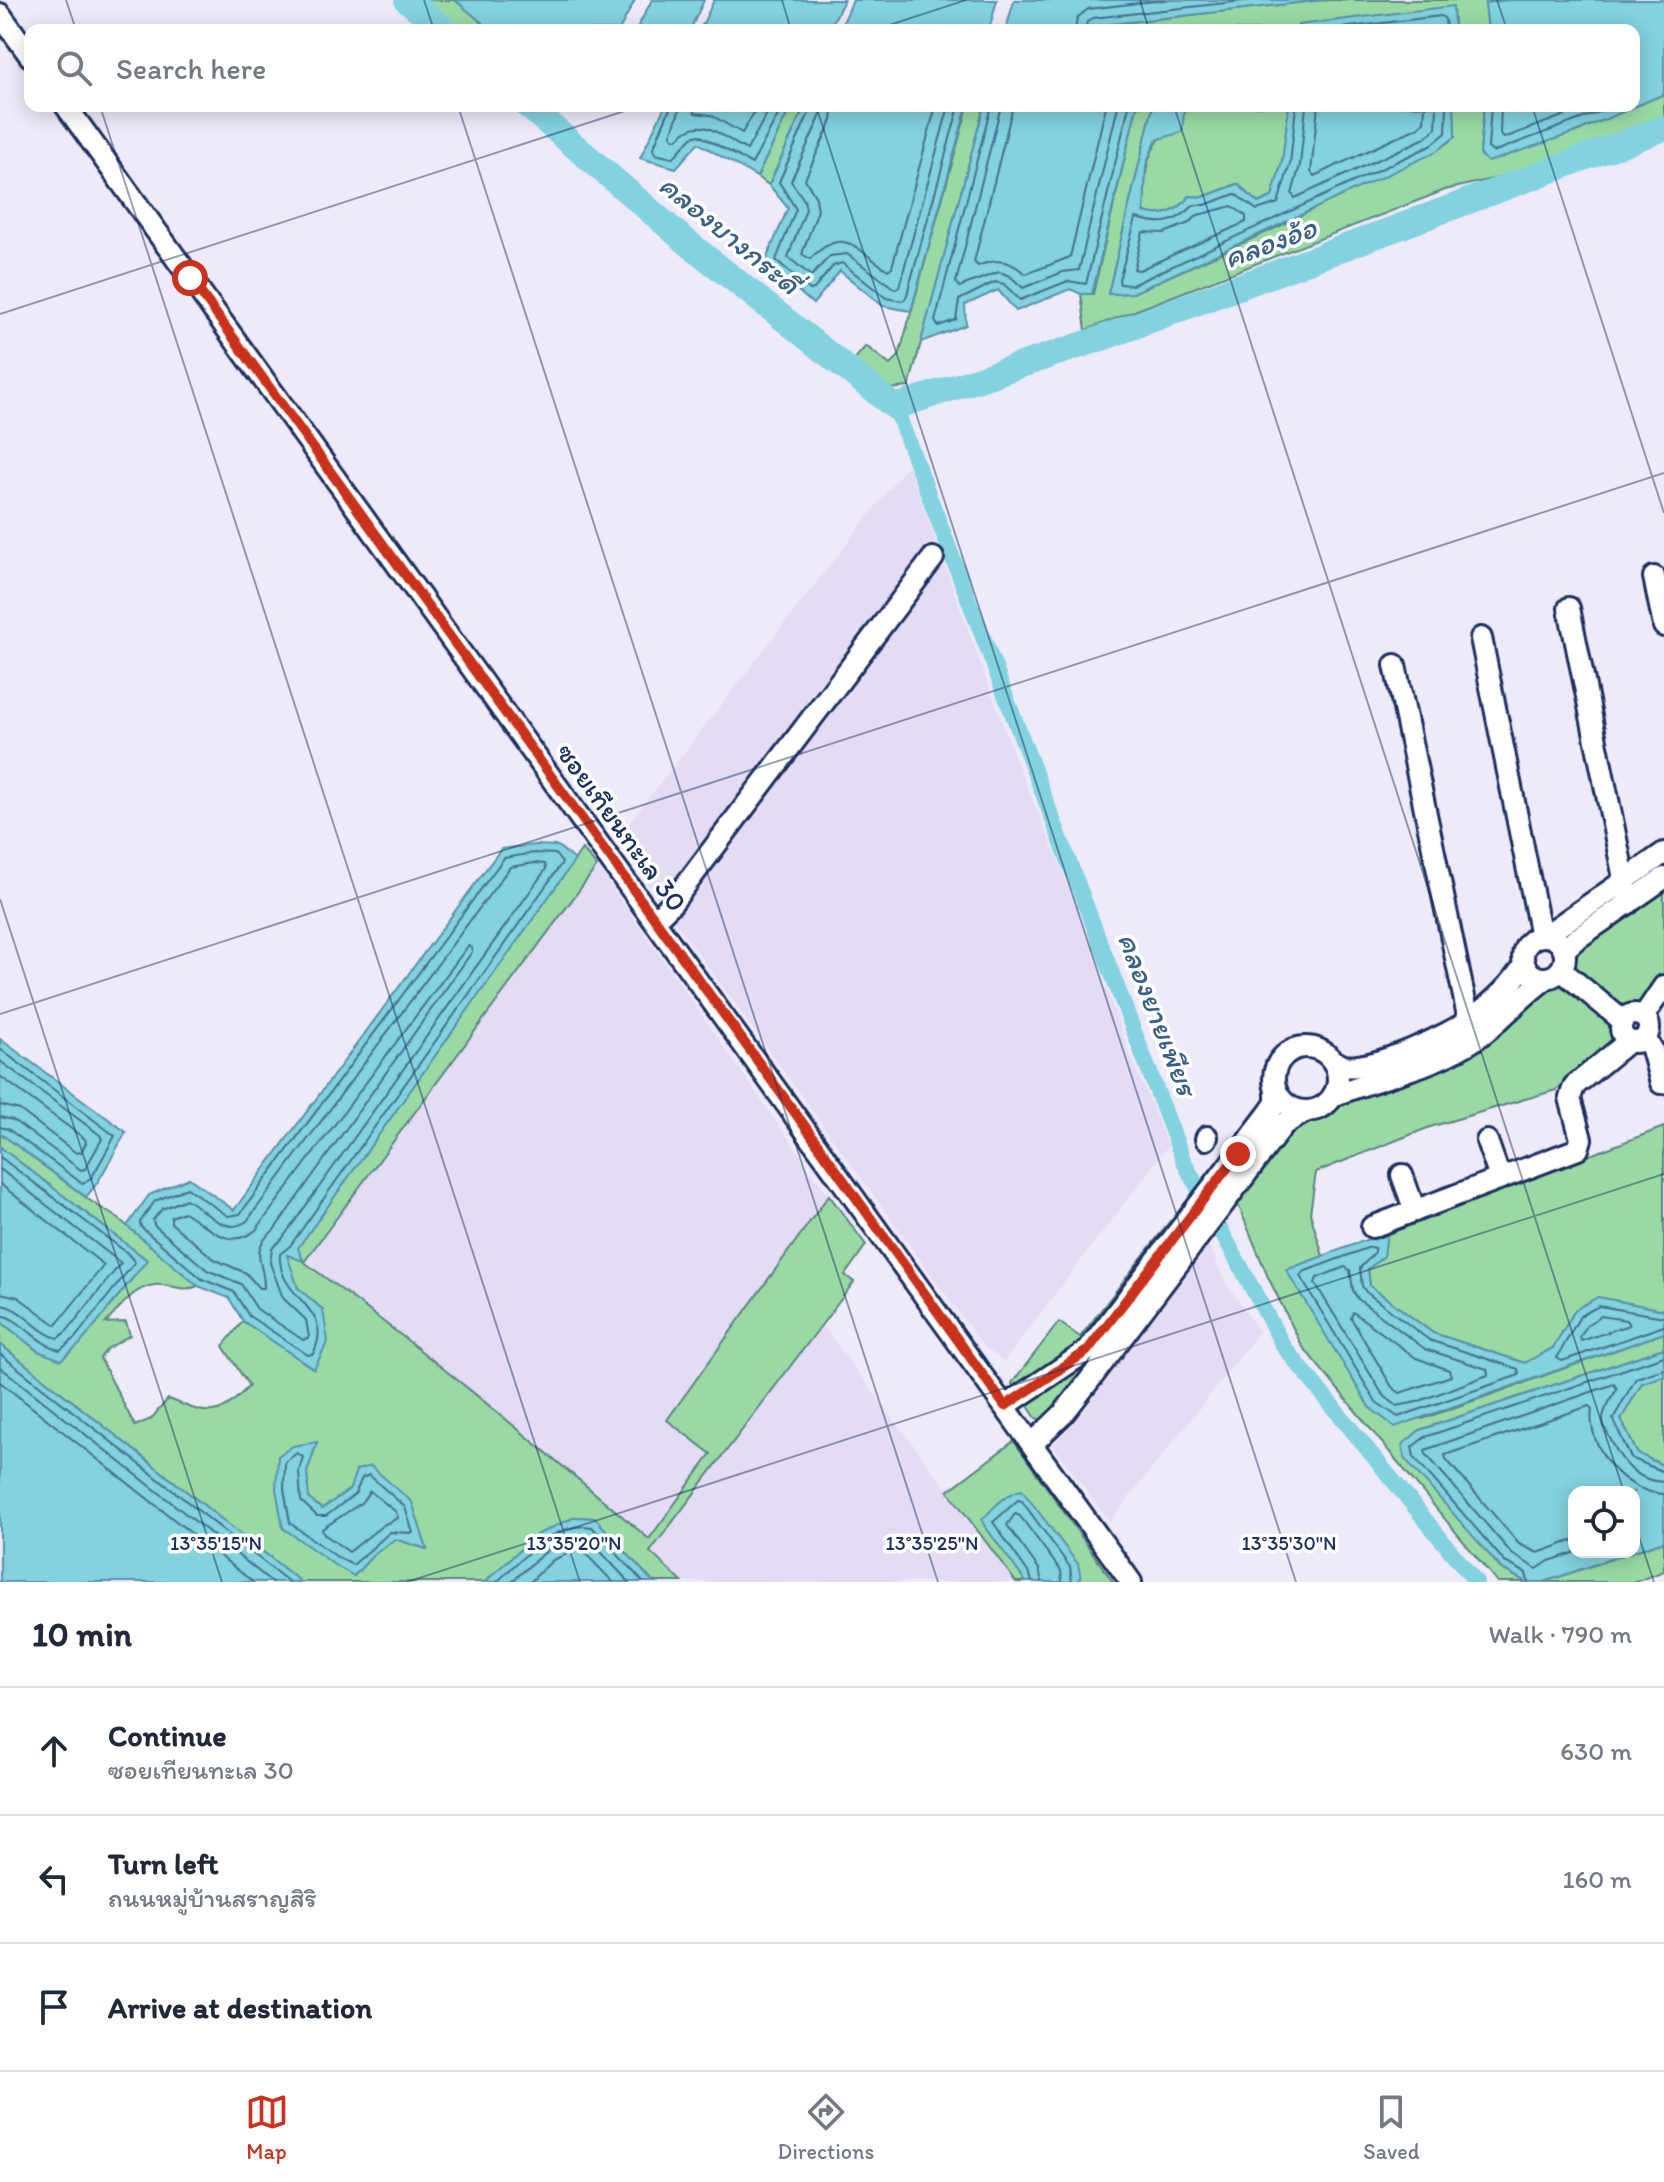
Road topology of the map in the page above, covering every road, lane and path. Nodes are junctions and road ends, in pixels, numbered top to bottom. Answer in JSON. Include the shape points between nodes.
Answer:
{"nodes":[{"id":1,"x":0,"y":14,"type":"edge"},
{"id":2,"x":24,"y":48,"type":"edge"},
{"id":3,"x":70,"y":112,"type":"edge"},
{"id":4,"x":933,"y":558,"type":"dead end"},
{"id":5,"x":1654,"y":577,"type":"dead end"},
{"id":6,"x":1569,"y":608,"type":"dead end"},
{"id":7,"x":1664,"y":626,"type":"edge"},
{"id":8,"x":1481,"y":638,"type":"dead end"},
{"id":9,"x":1395,"y":665,"type":"dead end"},
{"id":10,"x":1664,"y":853,"type":"edge"},
{"id":11,"x":1664,"y":878,"type":"edge"},
{"id":12,"x":1624,"y":880,"type":"junction"},
{"id":13,"x":1629,"y":903,"type":"junction"},
{"id":14,"x":655,"y":920,"type":"junction"},
{"id":15,"x":1543,"y":935,"type":"junction"},
{"id":16,"x":1524,"y":965,"type":"junction"},
{"id":17,"x":1557,"y":966,"type":"junction"},
{"id":18,"x":1664,"y":986,"type":"edge"},
{"id":19,"x":1635,"y":1029,"type":"junction"},
{"id":20,"x":1470,"y":1031,"type":"junction"},
{"id":21,"x":1333,"y":1061,"type":"junction"},
{"id":22,"x":1661,"y":1083,"type":"dead end"},
{"id":23,"x":1276,"y":1090,"type":"junction"},
{"id":24,"x":1333,"y":1096,"type":"junction"},
{"id":25,"x":1307,"y":1111,"type":"junction"},
{"id":26,"x":1487,"y":1141,"type":"dead end"},
{"id":27,"x":1402,"y":1175,"type":"dead end"},
{"id":28,"x":1500,"y":1178,"type":"junction"},
{"id":29,"x":1229,"y":1181,"type":"junction"},
{"id":30,"x":1415,"y":1211,"type":"junction"},
{"id":31,"x":1372,"y":1227,"type":"dead end"},
{"id":32,"x":1154,"y":1279,"type":"junction"},
{"id":33,"x":1076,"y":1359,"type":"junction"},
{"id":34,"x":1096,"y":1372,"type":"junction"},
{"id":35,"x":1005,"y":1406,"type":"junction"},
{"id":36,"x":1032,"y":1444,"type":"junction"},
{"id":37,"x":1131,"y":1582,"type":"edge"}],
"edges":[{"from":1,"to":2,"type":"street"},
{"from":3,"to":14,"type":"street","name":"ซอยเทียนทะเล 30"},
{"from":4,"to":14,"type":"street"},
{"from":5,"to":7,"type":"street"},
{"from":6,"to":12,"type":"street"},
{"from":8,"to":15,"type":"street"},
{"from":9,"to":20,"type":"street"},
{"from":10,"to":12,"type":"street"},
{"from":11,"to":13,"type":"street"},
{"from":12,"to":13,"type":"street"},
{"from":12,"to":15,"type":"street"},
{"from":13,"to":17,"type":"street","via":[[1575,940]]},
{"from":14,"to":35,"type":"street","name":"ซอยเทียนทะเล 30"},
{"from":15,"to":16,"type":"street","via":[[1527,944]]},
{"from":15,"to":17,"type":"street","via":[[1559,941]]},
{"from":16,"to":17,"type":"street","via":[[1533,975]]},
{"from":16,"to":20,"type":"street"},
{"from":17,"to":19,"type":"street"},
{"from":17,"to":20,"type":"street","via":[[1496,1024]]},
{"from":18,"to":19,"type":"street"},
{"from":19,"to":22,"type":"street","via":[[1652,1049]]},
{"from":19,"to":28,"type":"street","via":[[1574,1086],[1570,1098],[1581,1139],[1578,1149]]},
{"from":20,"to":21,"type":"street","via":[[1450,1032],[1366,1064]]},
{"from":20,"to":24,"type":"street","via":[[1436,1059]]},
{"from":21,"to":23,"type":"street","via":[[1316,1048],[1287,1053],[1275,1070]]},
{"from":21,"to":24,"type":"street","via":[[1338,1082]]},
{"from":23,"to":25,"type":"street","via":[[1289,1106]]},
{"from":23,"to":29,"type":"street","via":[[1276,1103]]},
{"from":24,"to":25,"type":"street"},
{"from":25,"to":29,"type":"street","via":[[1284,1124]]},
{"from":26,"to":28,"type":"street"},
{"from":27,"to":30,"type":"street"},
{"from":28,"to":30,"type":"street"},
{"from":29,"to":32,"type":"street"},
{"from":30,"to":31,"type":"street"},
{"from":32,"to":33,"type":"street"},
{"from":32,"to":34,"type":"street"},
{"from":33,"to":34,"type":"street","via":[[1093,1362]]},
{"from":33,"to":35,"type":"street"},
{"from":34,"to":36,"type":"street"},
{"from":35,"to":36,"type":"street","name":"ซอยเทียนทะเล 30"},
{"from":36,"to":37,"type":"street","name":"ซอยเทียนทะเล 30"}]}
